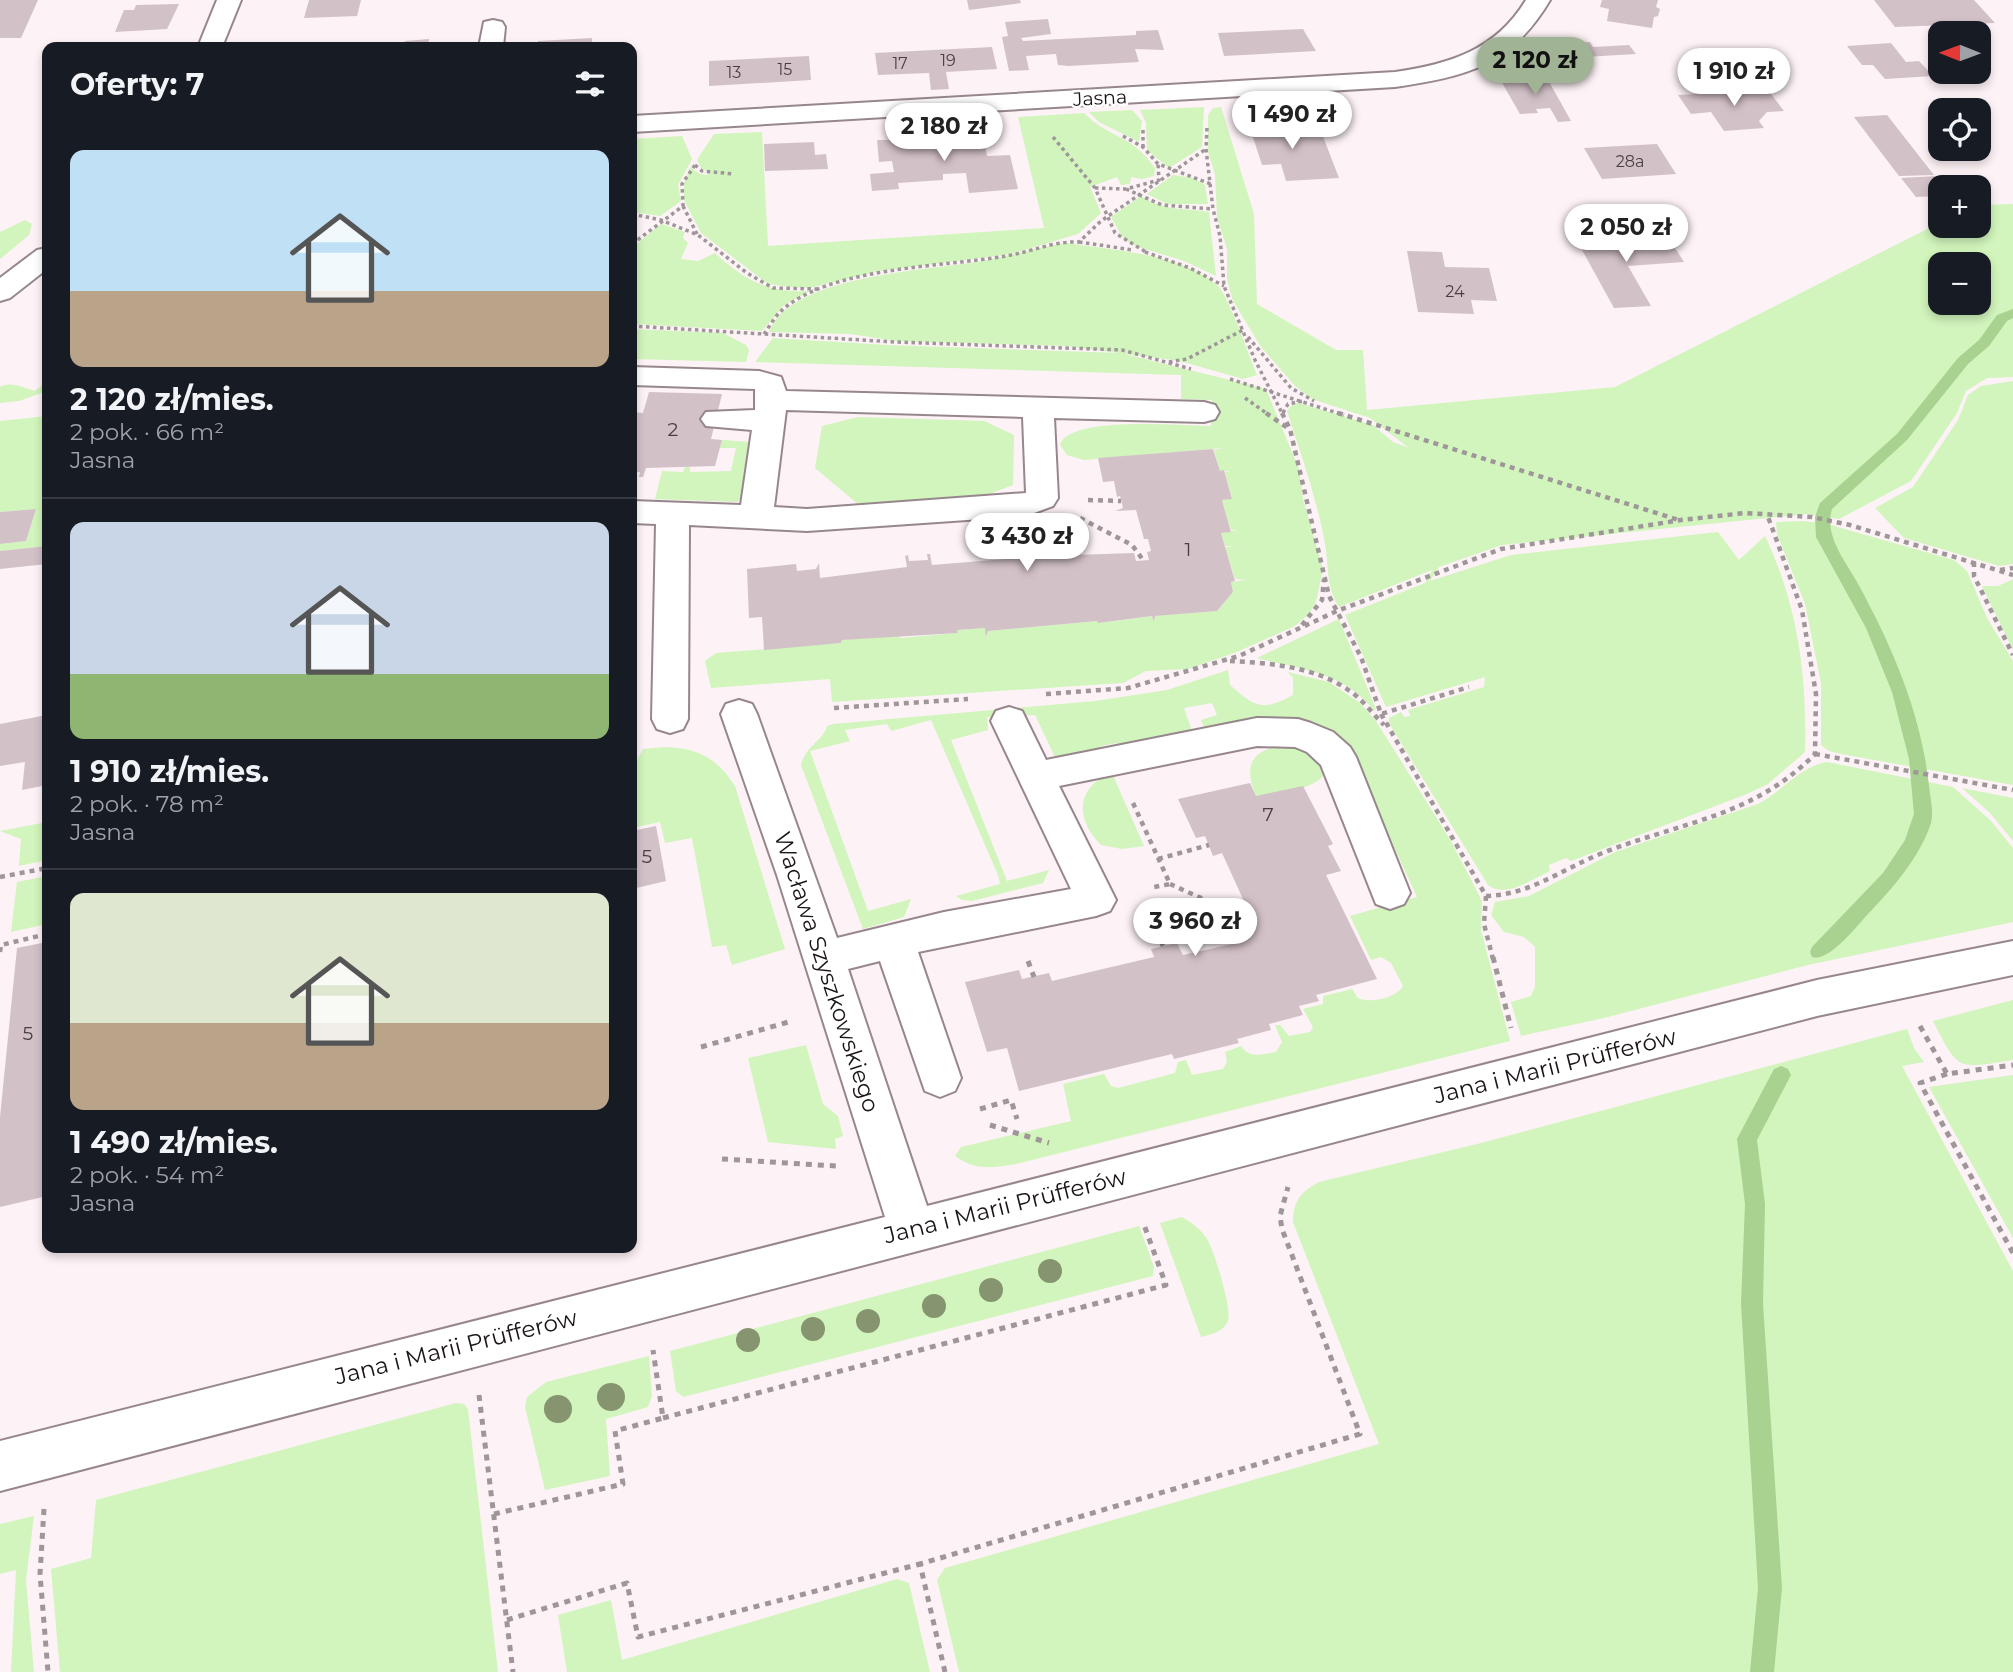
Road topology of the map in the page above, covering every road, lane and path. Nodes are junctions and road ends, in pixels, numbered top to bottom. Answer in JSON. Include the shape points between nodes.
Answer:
{"nodes":[{"id":1,"x":229,"y":0,"type":"edge"},
{"id":2,"x":1538,"y":0,"type":"edge"},
{"id":3,"x":212,"y":42,"type":"edge"},
{"id":4,"x":637,"y":124,"type":"edge"},
{"id":5,"x":1208,"y":125,"type":"dead end"},
{"id":6,"x":1114,"y":131,"type":"dead end"},
{"id":7,"x":1051,"y":135,"type":"dead end"},
{"id":8,"x":1206,"y":149,"type":"junction"},
{"id":9,"x":696,"y":157,"type":"dead end"},
{"id":10,"x":1158,"y":164,"type":"junction"},
{"id":11,"x":695,"y":165,"type":"junction"},
{"id":12,"x":1171,"y":170,"type":"junction"},
{"id":13,"x":734,"y":174,"type":"dead end"},
{"id":14,"x":1159,"y":180,"type":"junction"},
{"id":15,"x":1211,"y":184,"type":"junction"},
{"id":16,"x":1095,"y":188,"type":"junction"},
{"id":17,"x":1126,"y":189,"type":"junction"},
{"id":18,"x":1143,"y":193,"type":"junction"},
{"id":19,"x":683,"y":206,"type":"junction"},
{"id":20,"x":1213,"y":209,"type":"junction"},
{"id":21,"x":637,"y":215,"type":"edge"},
{"id":22,"x":1106,"y":216,"type":"junction"},
{"id":23,"x":661,"y":219,"type":"junction"},
{"id":24,"x":698,"y":235,"type":"junction"},
{"id":25,"x":637,"y":239,"type":"edge"},
{"id":26,"x":1079,"y":242,"type":"junction"},
{"id":27,"x":1146,"y":252,"type":"junction"},
{"id":28,"x":42,"y":260,"type":"edge"},
{"id":29,"x":1224,"y":286,"type":"junction"},
{"id":30,"x":820,"y":288,"type":"junction"},
{"id":31,"x":0,"y":292,"type":"edge"},
{"id":32,"x":1242,"y":329,"type":"junction"},
{"id":33,"x":1166,"y":362,"type":"dead end"},
{"id":34,"x":637,"y":376,"type":"edge"},
{"id":35,"x":741,"y":378,"type":"junction"},
{"id":36,"x":1306,"y":401,"type":"dead end"},
{"id":37,"x":1038,"y":407,"type":"junction"},
{"id":38,"x":1324,"y":407,"type":"dead end"},
{"id":39,"x":770,"y":410,"type":"junction"},
{"id":40,"x":1203,"y":412,"type":"dead end"},
{"id":41,"x":1283,"y":414,"type":"junction"},
{"id":42,"x":717,"y":419,"type":"dead end"},
{"id":43,"x":1042,"y":498,"type":"junction"},
{"id":44,"x":637,"y":512,"type":"edge"},
{"id":45,"x":673,"y":513,"type":"junction"},
{"id":46,"x":1767,"y":514,"type":"junction"},
{"id":47,"x":756,"y":517,"type":"junction"},
{"id":48,"x":1143,"y":560,"type":"dead end"},
{"id":49,"x":1973,"y":562,"type":"junction"},
{"id":50,"x":2013,"y":568,"type":"edge"},
{"id":51,"x":1325,"y":570,"type":"junction"},
{"id":52,"x":1999,"y":570,"type":"junction"},
{"id":53,"x":2013,"y":575,"type":"edge"},
{"id":54,"x":1338,"y":611,"type":"junction"},
{"id":55,"x":1299,"y":628,"type":"junction"},
{"id":56,"x":2013,"y":655,"type":"edge"},
{"id":57,"x":1222,"y":661,"type":"junction"},
{"id":58,"x":1469,"y":687,"type":"dead end"},
{"id":59,"x":1008,"y":704,"type":"junction"},
{"id":60,"x":834,"y":708,"type":"dead end"},
{"id":61,"x":739,"y":714,"type":"dead end"},
{"id":62,"x":1381,"y":714,"type":"junction"},
{"id":63,"x":670,"y":719,"type":"dead end"},
{"id":64,"x":1386,"y":727,"type":"junction"},
{"id":65,"x":1815,"y":754,"type":"junction"},
{"id":66,"x":1113,"y":761,"type":"junction"},
{"id":67,"x":1036,"y":776,"type":"junction"},
{"id":68,"x":2013,"y":790,"type":"edge"},
{"id":69,"x":1209,"y":845,"type":"dead end"},
{"id":70,"x":1158,"y":859,"type":"junction"},
{"id":71,"x":42,"y":869,"type":"edge"},
{"id":72,"x":0,"y":877,"type":"edge"},
{"id":73,"x":1170,"y":884,"type":"junction"},
{"id":74,"x":1154,"y":887,"type":"dead end"},
{"id":75,"x":1390,"y":893,"type":"dead end"},
{"id":76,"x":1486,"y":896,"type":"junction"},
{"id":77,"x":1143,"y":902,"type":"dead end"},
{"id":78,"x":1243,"y":916,"type":"dead end"},
{"id":79,"x":42,"y":935,"type":"edge"},
{"id":80,"x":894,"y":941,"type":"junction"},
{"id":81,"x":1163,"y":946,"type":"dead end"},
{"id":82,"x":0,"y":952,"type":"edge"},
{"id":83,"x":823,"y":958,"type":"junction"},
{"id":84,"x":2013,"y":958,"type":"edge"},
{"id":85,"x":840,"y":1007,"type":"junction"},
{"id":86,"x":1914,"y":1016,"type":"dead end"},
{"id":87,"x":1513,"y":1032,"type":"dead end"},
{"id":88,"x":701,"y":1047,"type":"dead end"},
{"id":89,"x":2013,"y":1065,"type":"edge"},
{"id":90,"x":1947,"y":1074,"type":"junction"},
{"id":91,"x":940,"y":1078,"type":"dead end"},
{"id":92,"x":990,"y":1125,"type":"dead end"},
{"id":93,"x":1054,"y":1144,"type":"dead end"},
{"id":94,"x":722,"y":1159,"type":"dead end"},
{"id":95,"x":836,"y":1167,"type":"dead end"},
{"id":96,"x":1297,"y":1177,"type":"dead end"},
{"id":97,"x":1140,"y":1215,"type":"dead end"},
{"id":98,"x":912,"y":1230,"type":"junction"},
{"id":99,"x":2013,"y":1253,"type":"edge"},
{"id":100,"x":652,"y":1344,"type":"dead end"},
{"id":101,"x":478,"y":1390,"type":"dead end"},
{"id":102,"x":663,"y":1418,"type":"junction"},
{"id":103,"x":0,"y":1466,"type":"edge"},
{"id":104,"x":44,"y":1502,"type":"dead end"},
{"id":105,"x":494,"y":1514,"type":"junction"},
{"id":106,"x":920,"y":1564,"type":"junction"},
{"id":107,"x":507,"y":1620,"type":"junction"},
{"id":108,"x":48,"y":1672,"type":"edge"},
{"id":109,"x":513,"y":1672,"type":"edge"},
{"id":110,"x":945,"y":1672,"type":"edge"}],
"edges":[{"from":1,"to":3,"type":"street"},
{"from":2,"to":4,"type":"street","name":"Jasna","via":[[1531,17],[1495,51],[1473,64],[1424,77]]},
{"from":5,"to":8,"type":"path"},
{"from":6,"to":10,"type":"path","via":[[1143,147]]},
{"from":7,"to":16,"type":"path"},
{"from":8,"to":12,"type":"path"},
{"from":8,"to":15,"type":"path"},
{"from":9,"to":11,"type":"path"},
{"from":10,"to":12,"type":"path"},
{"from":10,"to":14,"type":"path"},
{"from":11,"to":13,"type":"path","via":[[702,171]]},
{"from":11,"to":19,"type":"path","via":[[682,184]]},
{"from":12,"to":14,"type":"path"},
{"from":12,"to":15,"type":"path"},
{"from":14,"to":17,"type":"path"},
{"from":14,"to":18,"type":"path"},
{"from":15,"to":20,"type":"path"},
{"from":16,"to":17,"type":"path"},
{"from":16,"to":22,"type":"path"},
{"from":17,"to":18,"type":"path"},
{"from":18,"to":20,"type":"path","via":[[1166,206]]},
{"from":18,"to":22,"type":"path"},
{"from":19,"to":23,"type":"path"},
{"from":19,"to":24,"type":"path"},
{"from":20,"to":29,"type":"path"},
{"from":21,"to":23,"type":"path"},
{"from":22,"to":26,"type":"path"},
{"from":22,"to":27,"type":"path","via":[[1113,233],[1125,244]]},
{"from":23,"to":24,"type":"path"},
{"from":23,"to":25,"type":"path"},
{"from":24,"to":30,"type":"path","via":[[774,288]]},
{"from":26,"to":27,"type":"path"},
{"from":26,"to":30,"type":"path","via":[[896,270]]},
{"from":27,"to":29,"type":"path"},
{"from":28,"to":31,"type":"street"},
{"from":29,"to":32,"type":"path"},
{"from":30,"to":35,"type":"path","via":[[784,309],[769,324]]},
{"from":32,"to":33,"type":"path","via":[[1187,359]]},
{"from":32,"to":38,"type":"path","via":[[1291,388]]},
{"from":32,"to":41,"type":"path"},
{"from":34,"to":35,"type":"street"},
{"from":35,"to":39,"type":"street","via":[[770,384]]},
{"from":36,"to":41,"type":"path","via":[[1288,404]]},
{"from":37,"to":39,"type":"street"},
{"from":37,"to":40,"type":"street"},
{"from":37,"to":43,"type":"street"},
{"from":39,"to":42,"type":"street"},
{"from":39,"to":47,"type":"street"},
{"from":41,"to":51,"type":"path"},
{"from":43,"to":47,"type":"street","via":[[1026,505],[807,520]]},
{"from":43,"to":48,"type":"path","via":[[1132,545]]},
{"from":44,"to":45,"type":"street"},
{"from":45,"to":47,"type":"street"},
{"from":45,"to":63,"type":"street"},
{"from":46,"to":49,"type":"path","via":[[1830,521]]},
{"from":46,"to":54,"type":"path","via":[[1681,520],[1501,549]]},
{"from":46,"to":65,"type":"path","via":[[1802,610],[1816,694]]},
{"from":49,"to":52,"type":"path"},
{"from":49,"to":56,"type":"path","via":[[1974,576]]},
{"from":50,"to":52,"type":"path"},
{"from":51,"to":54,"type":"path","via":[[1329,596]]},
{"from":51,"to":55,"type":"path","via":[[1322,600]]},
{"from":52,"to":53,"type":"path"},
{"from":54,"to":55,"type":"path"},
{"from":54,"to":62,"type":"path","via":[[1361,657]]},
{"from":55,"to":57,"type":"path"},
{"from":57,"to":59,"type":"path","via":[[1128,688]]},
{"from":57,"to":64,"type":"path","via":[[1264,662],[1334,681],[1354,694]]},
{"from":58,"to":62,"type":"path"},
{"from":59,"to":60,"type":"path"},
{"from":59,"to":67,"type":"street"},
{"from":61,"to":83,"type":"street","name":"Wacława Szyszkowskiego"},
{"from":62,"to":64,"type":"path"},
{"from":64,"to":76,"type":"path"},
{"from":65,"to":68,"type":"path"},
{"from":65,"to":76,"type":"path","via":[[1777,789],[1749,802],[1599,855],[1516,892]]},
{"from":66,"to":67,"type":"street"},
{"from":66,"to":70,"type":"path"},
{"from":66,"to":75,"type":"street","via":[[1257,732],[1298,733],[1320,742],[1337,757]]},
{"from":67,"to":80,"type":"street","via":[[1096,900]]},
{"from":69,"to":70,"type":"path"},
{"from":70,"to":73,"type":"path"},
{"from":71,"to":72,"type":"path"},
{"from":73,"to":74,"type":"path"},
{"from":73,"to":78,"type":"path"},
{"from":76,"to":87,"type":"path","via":[[1483,924]]},
{"from":77,"to":81,"type":"path"},
{"from":79,"to":82,"type":"path","via":[[1,945]]},
{"from":80,"to":83,"type":"street"},
{"from":80,"to":91,"type":"street"},
{"from":83,"to":85,"type":"street","name":"Wacława Szyszkowskiego"},
{"from":84,"to":98,"type":"street","name":"Jana i Marii Prüfferów","via":[[1828,996]]},
{"from":85,"to":88,"type":"path"},
{"from":85,"to":98,"type":"street","name":"Wacława Szyszkowskiego"},
{"from":86,"to":90,"type":"path"},
{"from":89,"to":90,"type":"path"},
{"from":90,"to":99,"type":"path","via":[[1920,1083]]},
{"from":92,"to":93,"type":"path"},
{"from":94,"to":95,"type":"path"},
{"from":96,"to":106,"type":"path","via":[[1282,1203],[1282,1229],[1360,1434]]},
{"from":97,"to":102,"type":"path","via":[[1166,1285]]},
{"from":98,"to":103,"type":"street","name":"Jana i Marii Prüfferów"},
{"from":100,"to":102,"type":"path"},
{"from":101,"to":105,"type":"path"},
{"from":102,"to":105,"type":"path","via":[[615,1431],[623,1484]]},
{"from":104,"to":108,"type":"path","via":[[40,1574]]},
{"from":105,"to":107,"type":"path"},
{"from":106,"to":107,"type":"path","via":[[638,1637],[626,1583]]},
{"from":106,"to":110,"type":"path"},
{"from":107,"to":109,"type":"path"}]}
